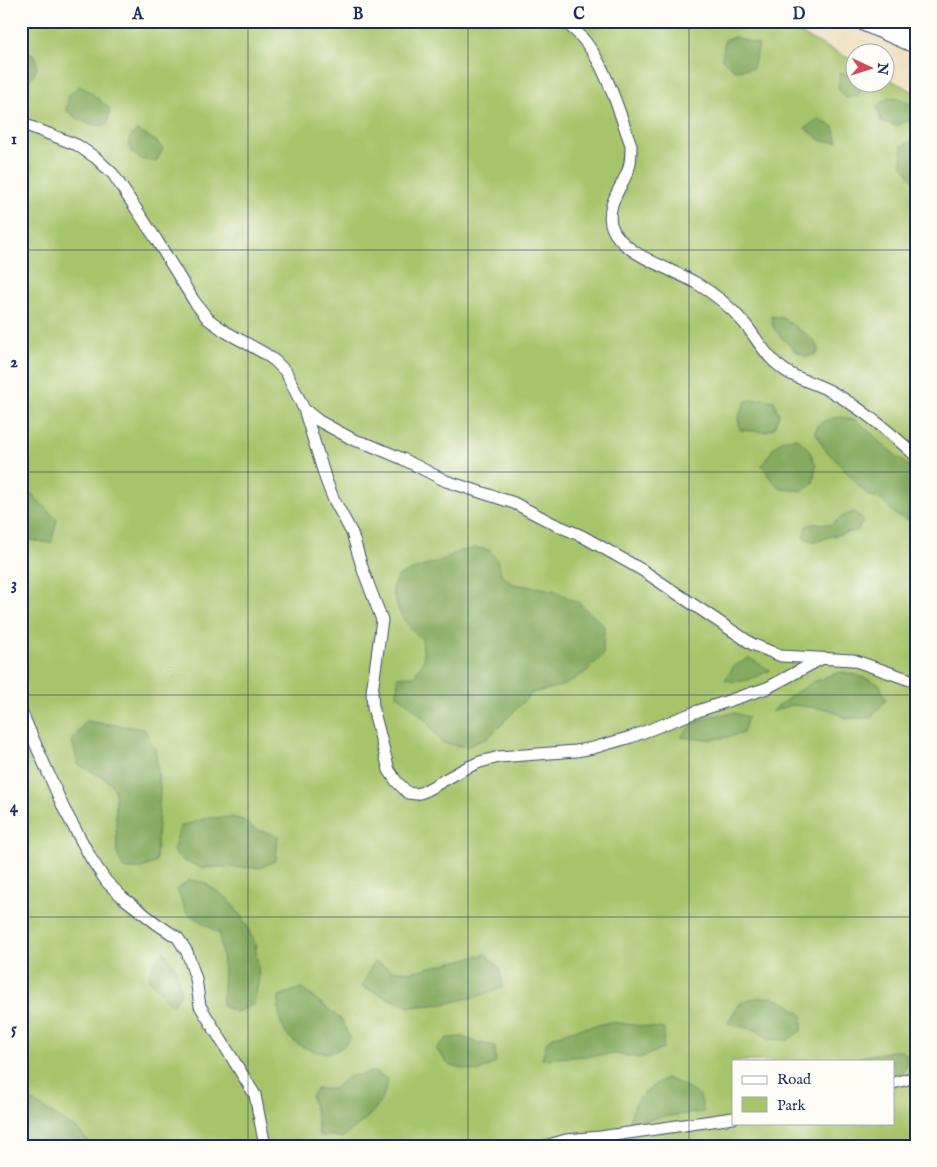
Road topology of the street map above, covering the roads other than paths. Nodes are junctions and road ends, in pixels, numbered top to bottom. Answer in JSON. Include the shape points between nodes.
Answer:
{"nodes":[{"id":1,"x":563,"y":21,"type":"edge"},
{"id":2,"x":867,"y":21,"type":"edge"},
{"id":3,"x":916,"y":42,"type":"edge"},
{"id":4,"x":21,"y":123,"type":"edge"},
{"id":5,"x":304,"y":409,"type":"junction"},
{"id":6,"x":916,"y":456,"type":"edge"},
{"id":7,"x":822,"y":658,"type":"junction"},
{"id":8,"x":916,"y":682,"type":"edge"},
{"id":9,"x":21,"y":711,"type":"edge"},
{"id":10,"x":916,"y":1077,"type":"edge"},
{"id":11,"x":894,"y":1083,"type":"edge"},
{"id":12,"x":732,"y":1118,"type":"edge"},
{"id":13,"x":265,"y":1146,"type":"edge"},
{"id":14,"x":546,"y":1146,"type":"edge"}],
"edges":[{"from":1,"to":6,"type":"lane","via":[[576,29],[594,53],[631,145],[627,173],[611,208],[612,225],[625,246],[714,294],[778,366],[846,400]]},
{"from":2,"to":3,"type":"street"},
{"from":4,"to":5,"type":"lane","via":[[77,145],[113,174],[203,313],[226,332],[264,353],[286,372]]},
{"from":5,"to":7,"type":"lane","via":[[319,422],[354,440],[370,444],[446,481],[514,503],[582,536],[642,570],[752,644],[781,656]]},
{"from":5,"to":7,"type":"lane","via":[[326,480],[352,533],[382,620],[374,670],[373,708],[389,770],[408,793],[423,792],[466,768],[499,757],[576,751],[618,741],[767,688]]},
{"from":7,"to":8,"type":"lane","via":[[859,662]]},
{"from":9,"to":13,"type":"lane","via":[[64,808],[106,881],[122,897],[178,938],[187,952],[200,1006],[255,1095]]},
{"from":10,"to":11,"type":"lane"},
{"from":12,"to":14,"type":"lane","via":[[566,1140]]}]}
